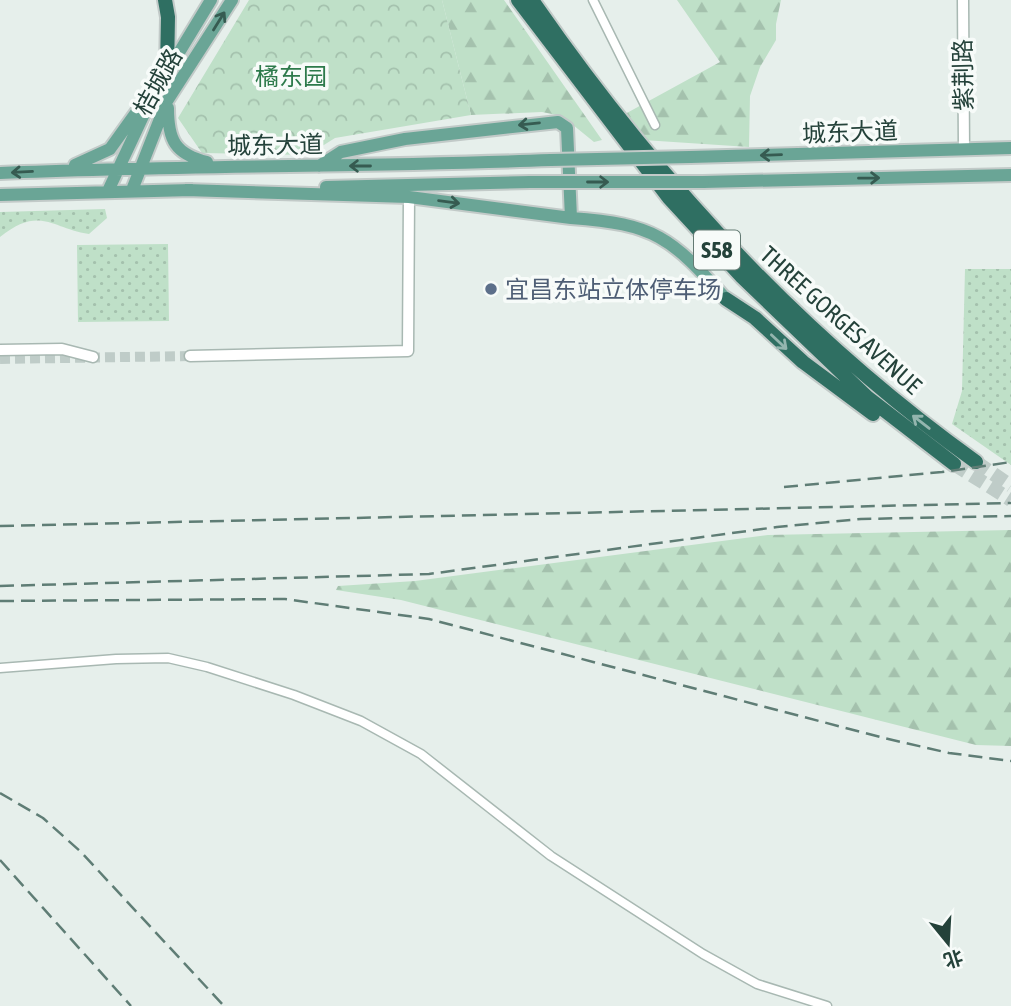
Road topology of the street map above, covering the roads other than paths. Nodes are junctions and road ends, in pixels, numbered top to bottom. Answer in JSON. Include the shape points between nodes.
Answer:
{"nodes":[{"id":1,"x":165,"y":0,"type":"edge"},
{"id":2,"x":211,"y":0,"type":"edge"},
{"id":3,"x":232,"y":0,"type":"edge"},
{"id":4,"x":518,"y":0,"type":"edge"},
{"id":5,"x":531,"y":0,"type":"edge"},
{"id":6,"x":593,"y":0,"type":"edge"},
{"id":7,"x":962,"y":0,"type":"edge"},
{"id":8,"x":167,"y":70,"type":"junction"},
{"id":9,"x":167,"y":101,"type":"junction"},
{"id":10,"x":655,"y":125,"type":"dead end"},
{"id":11,"x":1011,"y":148,"type":"edge"},
{"id":12,"x":964,"y":150,"type":"junction"},
{"id":13,"x":319,"y":166,"type":"junction"},
{"id":14,"x":224,"y":167,"type":"junction"},
{"id":15,"x":117,"y":168,"type":"junction"},
{"id":16,"x":139,"y":168,"type":"junction"},
{"id":17,"x":61,"y":170,"type":"junction"},
{"id":18,"x":0,"y":173,"type":"edge"},
{"id":19,"x":1011,"y":175,"type":"edge"},
{"id":20,"x":132,"y":190,"type":"junction"},
{"id":21,"x":186,"y":190,"type":"junction"},
{"id":22,"x":108,"y":191,"type":"junction"},
{"id":23,"x":0,"y":195,"type":"edge"},
{"id":24,"x":409,"y":197,"type":"junction"},
{"id":25,"x":571,"y":218,"type":"junction"},
{"id":26,"x":726,"y":299,"type":"joint"},
{"id":27,"x":0,"y":350,"type":"edge"},
{"id":28,"x":190,"y":356,"type":"tunnel mouth"},
{"id":29,"x":93,"y":357,"type":"dead end"},
{"id":30,"x":976,"y":462,"type":"tunnel mouth"},
{"id":31,"x":0,"y":668,"type":"edge"},
{"id":32,"x":827,"y":1006,"type":"edge"}],
"edges":[{"from":1,"to":8,"type":"highway","via":[[169,17]]},
{"from":2,"to":8,"type":"main road","name":"桔城路"},
{"from":9,"to":3,"type":"main road","name":"桔城路","one_way":true},
{"from":26,"to":4,"type":"highway","name":"THREE GORGES AVENUE","number":"S58","one_way":true,"via":[[910,442],[954,464],[867,397],[733,267],[669,198]]},
{"from":30,"to":5,"type":"highway","name":"THREE GORGES AVENUE","number":"S58","one_way":true,"via":[[886,395],[753,273],[678,192]]},
{"from":6,"to":10,"type":"street"},
{"from":7,"to":12,"type":"street","name":"紫荆路"},
{"from":8,"to":15,"type":"main road","name":"桔城路"},
{"from":8,"to":17,"type":"main road","via":[[110,149]]},
{"from":9,"to":14,"type":"main road","via":[[170,139],[178,150]]},
{"from":9,"to":16,"type":"main road","name":"桔城路"},
{"from":11,"to":12,"type":"main road","name":"城东大道"},
{"from":12,"to":13,"type":"main road","name":"城东大道","one_way":true,"bridge":true},
{"from":13,"to":14,"type":"main road","name":"城东大道"},
{"from":25,"to":13,"type":"main road","one_way":true,"via":[[567,128],[558,122],[405,139],[341,152]]},
{"from":14,"to":16,"type":"main road","name":"城东大道"},
{"from":15,"to":16,"type":"main road","name":"城东大道"},
{"from":15,"to":17,"type":"main road","name":"城东大道"},
{"from":15,"to":22,"type":"main road","name":"桔城路"},
{"from":16,"to":20,"type":"main road","name":"桔城路"},
{"from":17,"to":18,"type":"main road","name":"城东大道","one_way":true},
{"from":21,"to":19,"type":"main road","name":"城东大道","one_way":true,"bridge":true},
{"from":20,"to":21,"type":"main road","name":"城东大道"},
{"from":20,"to":22,"type":"main road","name":"城东大道"},
{"from":21,"to":24,"type":"main road"},
{"from":22,"to":23,"type":"main road","name":"城东大道"},
{"from":24,"to":25,"type":"main road","one_way":true},
{"from":24,"to":28,"type":"street","via":[[408,351]]},
{"from":25,"to":26,"type":"main road","via":[[620,222],[655,232],[691,260]]},
{"from":27,"to":29,"type":"street","via":[[62,349]]},
{"from":31,"to":32,"type":"street","via":[[168,658],[270,687],[361,721],[421,754],[551,856],[702,954],[757,984]]}]}
